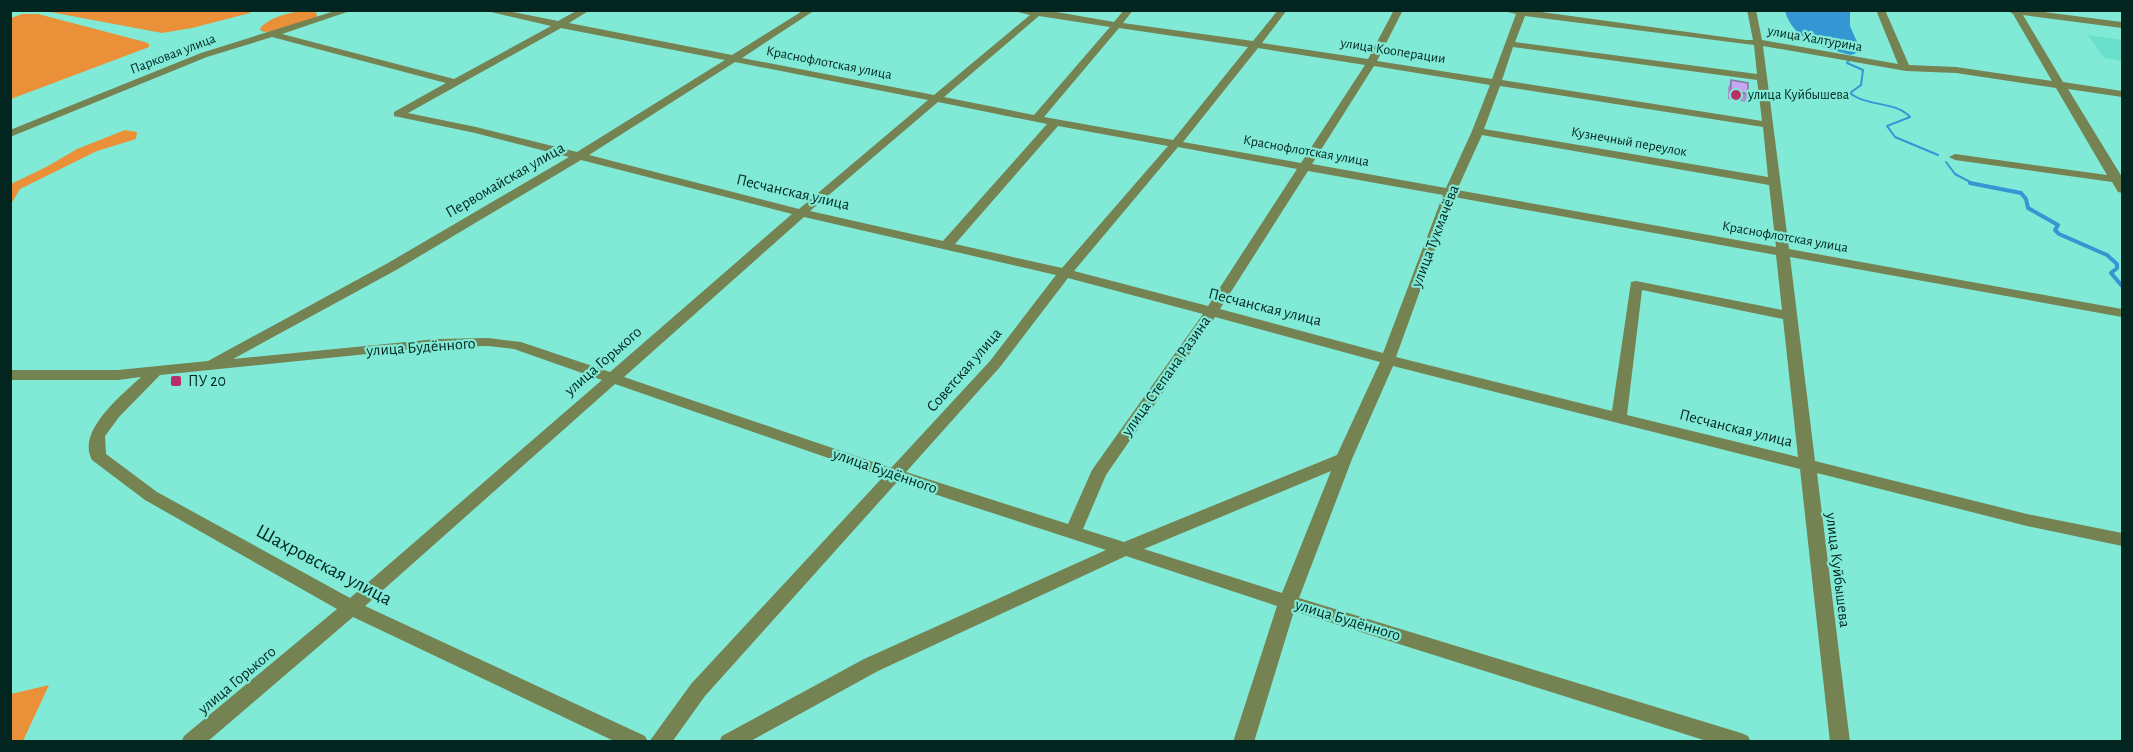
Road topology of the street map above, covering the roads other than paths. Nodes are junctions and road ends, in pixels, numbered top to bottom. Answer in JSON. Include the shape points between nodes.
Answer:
{"nodes":[{"id":1,"x":349,"y":10,"type":"edge"},
{"id":2,"x":486,"y":10,"type":"edge"},
{"id":3,"x":586,"y":10,"type":"edge"},
{"id":4,"x":811,"y":10,"type":"edge"},
{"id":5,"x":1014,"y":10,"type":"edge"},
{"id":6,"x":1129,"y":10,"type":"edge"},
{"id":7,"x":1283,"y":10,"type":"edge"},
{"id":8,"x":1399,"y":10,"type":"edge"},
{"id":9,"x":1503,"y":10,"type":"edge"},
{"id":10,"x":1752,"y":10,"type":"edge"},
{"id":11,"x":1880,"y":10,"type":"edge"},
{"id":12,"x":2012,"y":11,"type":"edge"},
{"id":13,"x":1039,"y":12,"type":"edge"},
{"id":14,"x":1522,"y":12,"type":"edge"},
{"id":15,"x":559,"y":24,"type":"junction"},
{"id":16,"x":2122,"y":25,"type":"edge"},
{"id":17,"x":1116,"y":26,"type":"junction"},
{"id":18,"x":276,"y":35,"type":"junction"},
{"id":19,"x":1758,"y":42,"type":"junction"},
{"id":20,"x":1511,"y":44,"type":"junction"},
{"id":21,"x":1257,"y":45,"type":"junction"},
{"id":22,"x":731,"y":59,"type":"junction"},
{"id":23,"x":1371,"y":63,"type":"junction"},
{"id":24,"x":1906,"y":68,"type":"junction"},
{"id":25,"x":1762,"y":78,"type":"junction"},
{"id":26,"x":454,"y":82,"type":"junction"},
{"id":27,"x":1497,"y":83,"type":"junction"},
{"id":28,"x":2060,"y":85,"type":"junction"},
{"id":29,"x":2122,"y":94,"type":"edge"},
{"id":30,"x":938,"y":99,"type":"junction"},
{"id":31,"x":1037,"y":118,"type":"junction"},
{"id":32,"x":1055,"y":122,"type":"junction"},
{"id":33,"x":1768,"y":125,"type":"junction"},
{"id":34,"x":1478,"y":131,"type":"junction"},
{"id":35,"x":10,"y":134,"type":"edge"},
{"id":36,"x":1177,"y":142,"type":"junction"},
{"id":37,"x":578,"y":157,"type":"junction"},
{"id":38,"x":1955,"y":157,"type":"dead end"},
{"id":39,"x":1304,"y":166,"type":"junction"},
{"id":40,"x":1774,"y":182,"type":"junction"},
{"id":41,"x":2120,"y":182,"type":"edge"},
{"id":42,"x":1450,"y":192,"type":"junction"},
{"id":43,"x":801,"y":213,"type":"junction"},
{"id":44,"x":946,"y":246,"type":"junction"},
{"id":45,"x":1782,"y":251,"type":"junction"},
{"id":46,"x":1065,"y":273,"type":"junction"},
{"id":47,"x":1211,"y":312,"type":"junction"},
{"id":48,"x":2122,"y":313,"type":"edge"},
{"id":49,"x":1790,"y":316,"type":"junction"},
{"id":50,"x":1388,"y":360,"type":"junction"},
{"id":51,"x":209,"y":366,"type":"junction"},
{"id":52,"x":156,"y":371,"type":"junction"},
{"id":53,"x":10,"y":375,"type":"edge"},
{"id":54,"x":612,"y":378,"type":"junction"},
{"id":55,"x":1619,"y":417,"type":"junction"},
{"id":56,"x":1344,"y":459,"type":"junction"},
{"id":57,"x":1807,"y":464,"type":"junction"},
{"id":58,"x":895,"y":475,"type":"junction"},
{"id":59,"x":1073,"y":532,"type":"junction"},
{"id":60,"x":2122,"y":540,"type":"edge"},
{"id":61,"x":1125,"y":549,"type":"junction"},
{"id":62,"x":1288,"y":602,"type":"junction"},
{"id":63,"x":351,"y":608,"type":"junction"},
{"id":64,"x":190,"y":741,"type":"edge"},
{"id":65,"x":638,"y":741,"type":"edge"},
{"id":66,"x":659,"y":741,"type":"edge"},
{"id":67,"x":729,"y":741,"type":"edge"},
{"id":68,"x":1243,"y":741,"type":"edge"},
{"id":69,"x":1741,"y":741,"type":"edge"},
{"id":70,"x":1840,"y":741,"type":"edge"}],
"edges":[{"from":1,"to":18,"type":"street","name":"Парковая улица"},
{"from":2,"to":15,"type":"street","name":"Краснофлотская улица"},
{"from":3,"to":15,"type":"street"},
{"from":4,"to":22,"type":"street","name":"Первомайская улица"},
{"from":5,"to":13,"type":"street","name":"улица Кооперации"},
{"from":6,"to":17,"type":"street"},
{"from":7,"to":21,"type":"street","name":"Советская улица"},
{"from":8,"to":23,"type":"street","name":"улица Степана Разина"},
{"from":9,"to":14,"type":"street","name":"улица Халтурина"},
{"from":10,"to":19,"type":"street","name":"улица Куйбышева"},
{"from":11,"to":24,"type":"street"},
{"from":12,"to":16,"type":"street"},
{"from":12,"to":28,"type":"street"},
{"from":13,"to":17,"type":"street","name":"улица Кооперации"},
{"from":13,"to":30,"type":"street","name":"улица Горького"},
{"from":14,"to":19,"type":"street","name":"улица Халтурина"},
{"from":14,"to":20,"type":"street","name":"улица Тукмачёва"},
{"from":15,"to":22,"type":"street","name":"Краснофлотская улица"},
{"from":15,"to":26,"type":"street"},
{"from":17,"to":21,"type":"street","name":"улица Кооперации"},
{"from":17,"to":31,"type":"street"},
{"from":18,"to":26,"type":"street"},
{"from":18,"to":35,"type":"street","name":"Парковая улица","via":[[204,55]]},
{"from":19,"to":24,"type":"street","name":"улица Халтурина"},
{"from":19,"to":25,"type":"street","name":"улица Куйбышева"},
{"from":20,"to":25,"type":"street"},
{"from":20,"to":27,"type":"street","name":"улица Тукмачёва"},
{"from":21,"to":23,"type":"street","name":"улица Кооперации"},
{"from":21,"to":36,"type":"street","name":"Советская улица"},
{"from":22,"to":30,"type":"street","name":"Краснофлотская улица"},
{"from":22,"to":37,"type":"street","name":"Первомайская улица"},
{"from":23,"to":27,"type":"street","name":"улица Кооперации"},
{"from":23,"to":39,"type":"street","name":"улица Степана Разина"},
{"from":24,"to":28,"type":"street","name":"улица Халтурина","via":[[1956,70]]},
{"from":25,"to":33,"type":"street","name":"улица Куйбышева"},
{"from":26,"to":37,"type":"street","name":"Песчанская улица","via":[[398,114]]},
{"from":27,"to":33,"type":"street","name":"улица Кооперации"},
{"from":27,"to":34,"type":"street","name":"улица Тукмачёва"},
{"from":28,"to":29,"type":"street","name":"улица Халтурина"},
{"from":28,"to":41,"type":"street"},
{"from":30,"to":31,"type":"street","name":"Краснофлотская улица"},
{"from":30,"to":43,"type":"street","name":"улица Горького"},
{"from":31,"to":32,"type":"street","name":"Краснофлотская улица"},
{"from":32,"to":36,"type":"street","name":"Краснофлотская улица"},
{"from":32,"to":44,"type":"street"},
{"from":33,"to":40,"type":"street","name":"улица Куйбышева"},
{"from":34,"to":40,"type":"street","name":"Кузнечный переулок"},
{"from":34,"to":42,"type":"street","name":"улица Тукмачёва"},
{"from":36,"to":39,"type":"street","name":"Краснофлотская улица"},
{"from":36,"to":46,"type":"street","name":"Советская улица"},
{"from":37,"to":43,"type":"street","name":"Песчанская улица"},
{"from":37,"to":51,"type":"street","name":"Первомайская улица","via":[[393,266]]},
{"from":38,"to":41,"type":"street"},
{"from":39,"to":42,"type":"street","name":"Краснофлотская улица"},
{"from":39,"to":47,"type":"street","name":"улица Степана Разина"},
{"from":40,"to":45,"type":"street","name":"улица Куйбышева"},
{"from":42,"to":45,"type":"street","name":"Краснофлотская улица"},
{"from":42,"to":50,"type":"street","name":"улица Тукмачёва"},
{"from":43,"to":44,"type":"street","name":"Песчанская улица"},
{"from":43,"to":54,"type":"street","name":"улица Горького"},
{"from":44,"to":46,"type":"street","name":"Песчанская улица"},
{"from":45,"to":48,"type":"street","name":"Краснофлотская улица"},
{"from":45,"to":49,"type":"street","name":"улица Куйбышева"},
{"from":46,"to":47,"type":"street","name":"Песчанская улица"},
{"from":46,"to":58,"type":"street","name":"Советская улица","via":[[995,364]]},
{"from":47,"to":50,"type":"street","name":"Песчанская улица"},
{"from":47,"to":59,"type":"street","name":"улица Степана Разина","via":[[1098,474]]},
{"from":49,"to":55,"type":"street","via":[[1636,285]]},
{"from":49,"to":57,"type":"street","name":"улица Куйбышева"},
{"from":50,"to":55,"type":"street","name":"Песчанская улица"},
{"from":50,"to":56,"type":"street","name":"улица Тукмачёва"},
{"from":51,"to":52,"type":"street","name":"улица Будённого"},
{"from":51,"to":54,"type":"street","name":"улица Будённого","via":[[436,343],[488,342],[516,345]]},
{"from":52,"to":53,"type":"street","name":"улица Будённого"},
{"from":52,"to":63,"type":"street","name":"Шахровская улица","via":[[113,413],[97,436],[98,456],[151,496]]},
{"from":54,"to":58,"type":"street","name":"улица Будённого"},
{"from":54,"to":63,"type":"street","name":"улица Горького"},
{"from":55,"to":57,"type":"street","name":"Песчанская улица"},
{"from":56,"to":61,"type":"street"},
{"from":56,"to":62,"type":"street","name":"улица Тукмачёва"},
{"from":57,"to":60,"type":"street","name":"Песчанская улица"},
{"from":57,"to":70,"type":"street","name":"улица Куйбышева"},
{"from":58,"to":59,"type":"street","name":"улица Будённого"},
{"from":58,"to":66,"type":"street","name":"Советская улица","via":[[698,690]]},
{"from":59,"to":61,"type":"street","name":"улица Будённого"},
{"from":61,"to":62,"type":"street","name":"улица Будённого"},
{"from":61,"to":67,"type":"street","via":[[871,664]]},
{"from":62,"to":68,"type":"street","name":"улица Тукмачёва"},
{"from":62,"to":69,"type":"street","name":"улица Будённого"},
{"from":63,"to":64,"type":"street","name":"улица Горького"},
{"from":63,"to":65,"type":"street","name":"Шахровская улица"}]}
